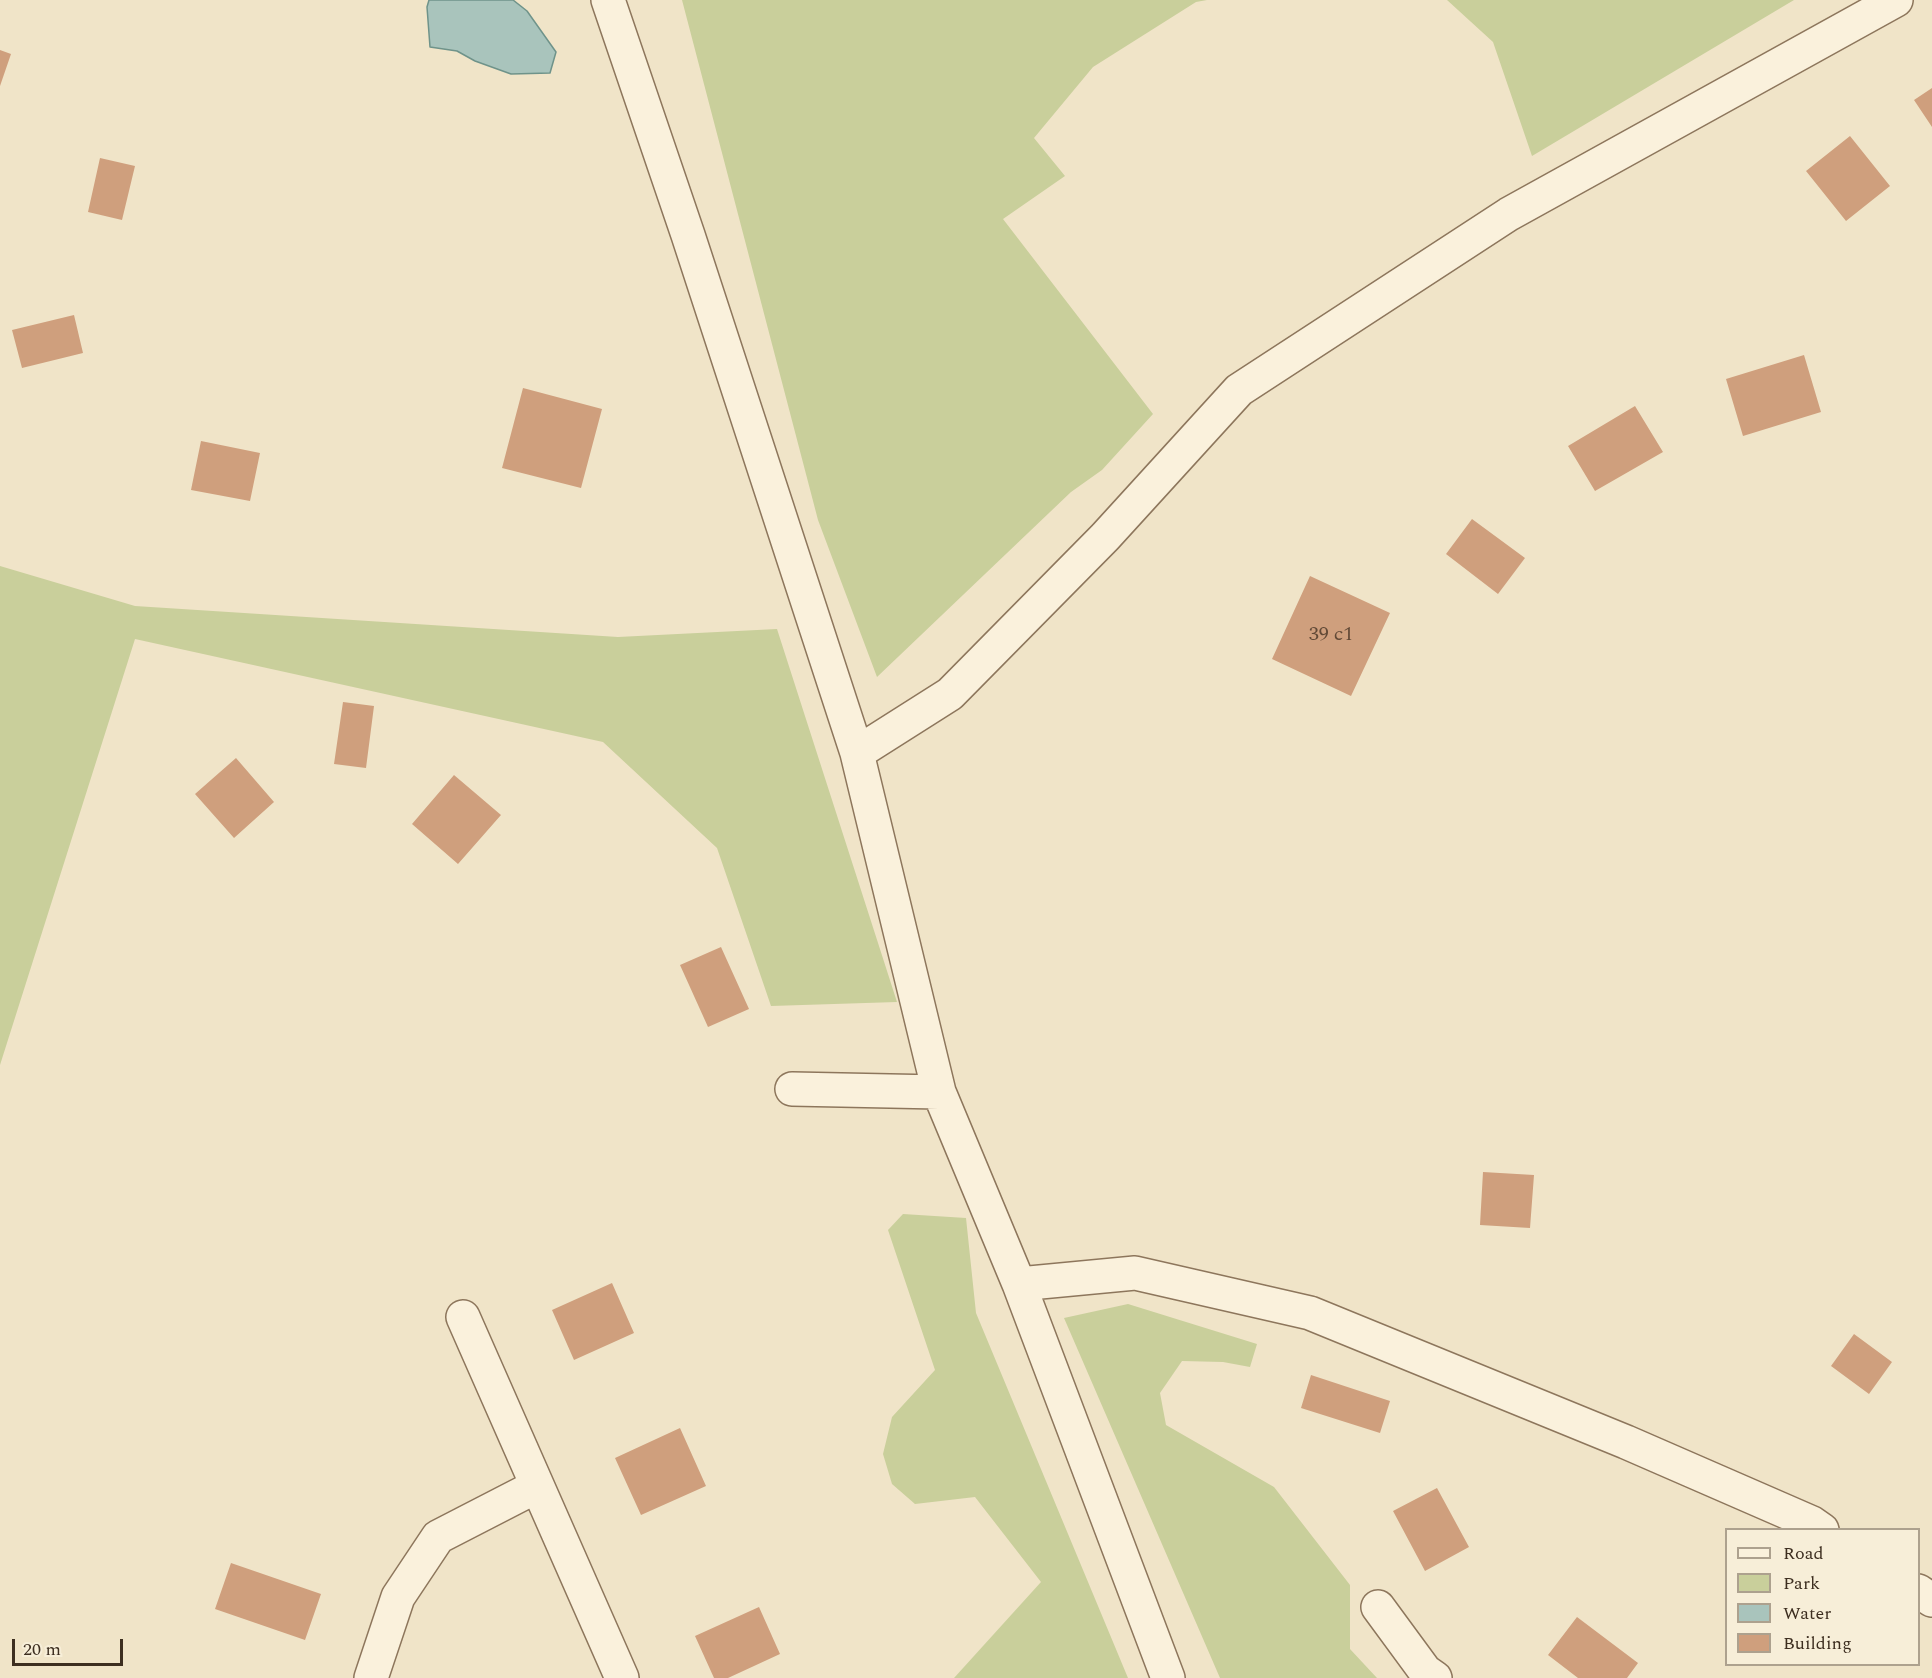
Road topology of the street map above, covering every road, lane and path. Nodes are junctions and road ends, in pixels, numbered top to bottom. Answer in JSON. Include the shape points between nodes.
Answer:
{"nodes":[{"id":1,"x":608,"y":0,"type":"edge"},
{"id":2,"x":1896,"y":0,"type":"edge"},
{"id":3,"x":857,"y":753,"type":"junction"},
{"id":4,"x":792,"y":1089,"type":"dead end"},
{"id":5,"x":939,"y":1092,"type":"junction"},
{"id":6,"x":1019,"y":1284,"type":"junction"},
{"id":7,"x":463,"y":1317,"type":"dead end"},
{"id":8,"x":537,"y":1486,"type":"junction"},
{"id":9,"x":1820,"y":1528,"type":"edge"},
{"id":10,"x":1378,"y":1607,"type":"dead end"},
{"id":11,"x":371,"y":1678,"type":"edge"},
{"id":12,"x":622,"y":1678,"type":"edge"},
{"id":13,"x":1168,"y":1678,"type":"edge"},
{"id":14,"x":1436,"y":1678,"type":"edge"}],
"edges":[{"from":1,"to":3,"type":"street"},
{"from":2,"to":3,"type":"street","via":[[1509,214],[1239,390],[1105,537],[950,694]]},
{"from":3,"to":5,"type":"street"},
{"from":4,"to":5,"type":"street"},
{"from":5,"to":6,"type":"street"},
{"from":6,"to":9,"type":"street","via":[[1135,1273],[1310,1313],[1626,1442]]},
{"from":6,"to":13,"type":"street"},
{"from":7,"to":8,"type":"street"},
{"from":8,"to":11,"type":"street","via":[[438,1537],[398,1597]]},
{"from":8,"to":12,"type":"street"},
{"from":10,"to":14,"type":"street","via":[[1425,1671]]}]}
